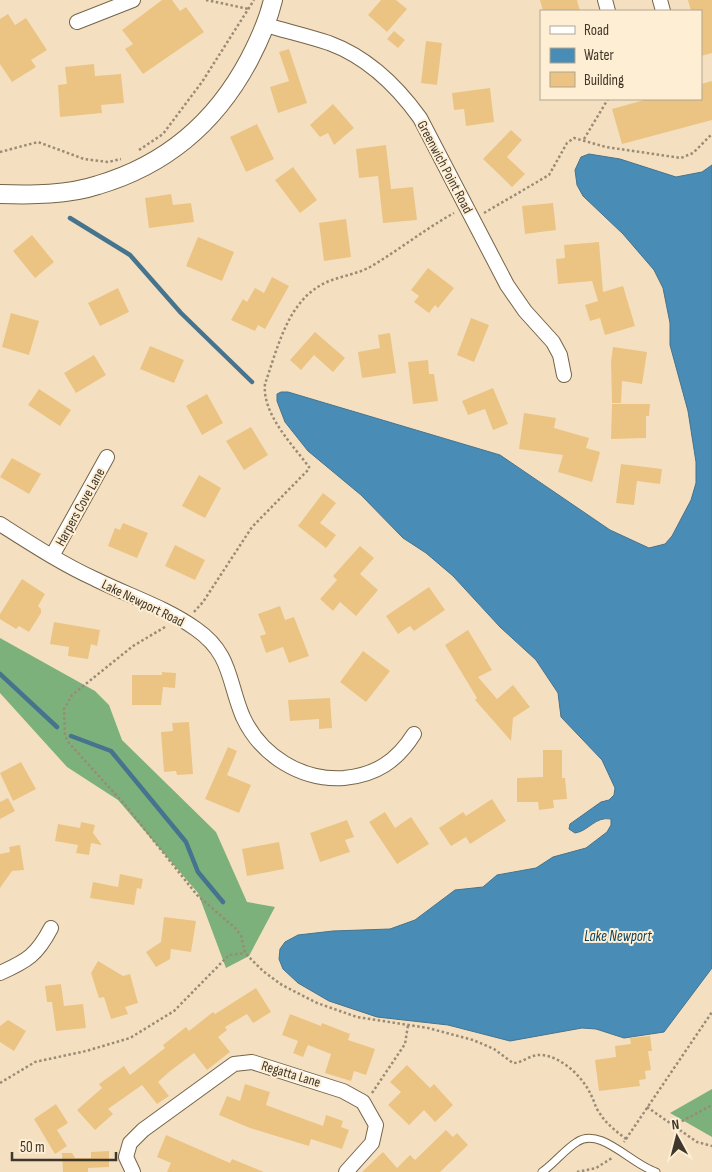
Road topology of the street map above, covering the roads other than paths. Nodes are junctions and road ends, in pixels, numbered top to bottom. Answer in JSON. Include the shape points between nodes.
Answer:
{"nodes":[{"id":1,"x":133,"y":0,"type":"edge"},
{"id":2,"x":273,"y":0,"type":"edge"},
{"id":3,"x":77,"y":22,"type":"dead end"},
{"id":4,"x":266,"y":25,"type":"junction"},
{"id":5,"x":0,"y":194,"type":"edge"},
{"id":6,"x":564,"y":374,"type":"dead end"},
{"id":7,"x":108,"y":457,"type":"dead end"},
{"id":8,"x":0,"y":524,"type":"edge"},
{"id":9,"x":52,"y":556,"type":"junction"},
{"id":10,"x":414,"y":734,"type":"dead end"},
{"id":11,"x":51,"y":928,"type":"dead end"},
{"id":12,"x":0,"y":973,"type":"edge"},
{"id":13,"x":133,"y":1172,"type":"edge"},
{"id":14,"x":346,"y":1172,"type":"edge"},
{"id":15,"x":542,"y":1172,"type":"edge"},
{"id":16,"x":656,"y":1172,"type":"edge"}],
"edges":[{"from":1,"to":3,"type":"street"},
{"from":2,"to":4,"type":"street"},
{"from":4,"to":5,"type":"street","via":[[241,78],[220,106],[200,128],[160,158],[126,176],[97,186]]},
{"from":4,"to":6,"type":"street","name":"Greenwich Point Road","via":[[328,43],[371,66],[391,83],[420,118],[507,285],[552,342],[560,355]]},
{"from":7,"to":9,"type":"street","name":"Harpers Cove Lane"},
{"from":8,"to":9,"type":"street","name":"Lake Newport Road"},
{"from":9,"to":10,"type":"street","name":"Lake Newport Road","via":[[95,580],[181,618],[210,641],[230,673],[244,719],[253,735],[266,750],[292,768],[336,778],[371,773],[395,759]]},
{"from":11,"to":12,"type":"street","via":[[33,956]]},
{"from":13,"to":14,"type":"street","name":"Regatta Lane","via":[[126,1157],[130,1143],[143,1130],[234,1064],[252,1062],[343,1091],[363,1102],[376,1125],[372,1143]]},
{"from":15,"to":16,"type":"lane","via":[[579,1140],[588,1137],[604,1140],[618,1152]]}]}
